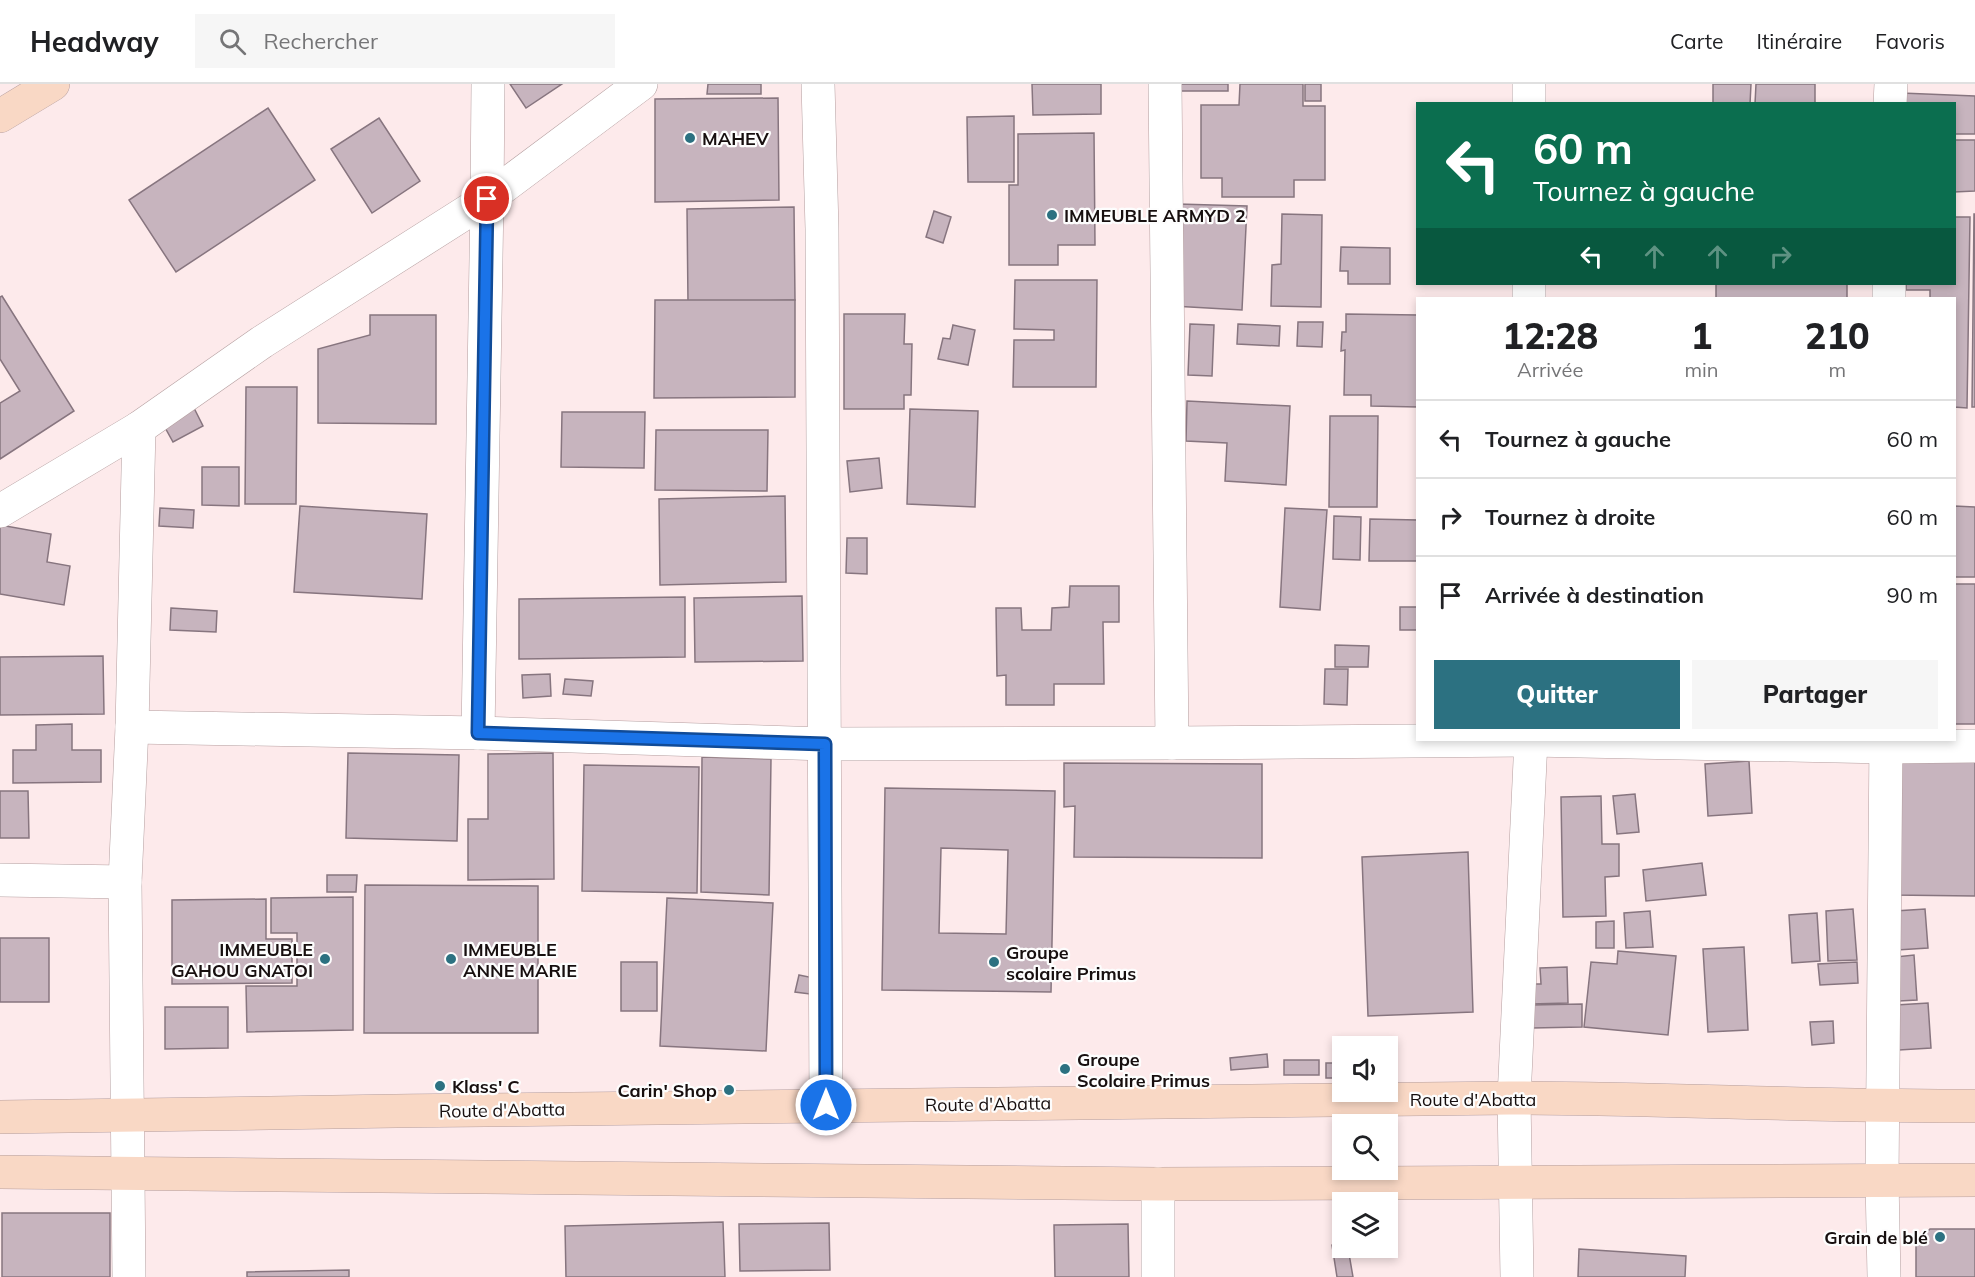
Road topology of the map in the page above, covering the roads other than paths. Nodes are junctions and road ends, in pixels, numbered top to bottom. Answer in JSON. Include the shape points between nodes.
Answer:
{"nodes":[{"id":1,"x":53,"y":84,"type":"edge"},
{"id":2,"x":488,"y":84,"type":"edge"},
{"id":3,"x":641,"y":84,"type":"edge"},
{"id":4,"x":818,"y":84,"type":"edge"},
{"id":5,"x":1165,"y":84,"type":"edge"},
{"id":6,"x":1528,"y":84,"type":"edge"},
{"id":7,"x":1891,"y":84,"type":"edge"},
{"id":8,"x":1529,"y":102,"type":"edge"},
{"id":9,"x":1890,"y":102,"type":"edge"},
{"id":10,"x":0,"y":116,"type":"edge"},
{"id":11,"x":487,"y":199,"type":"junction"},
{"id":12,"x":139,"y":428,"type":"junction"},
{"id":13,"x":0,"y":511,"type":"edge"},
{"id":14,"x":132,"y":727,"type":"junction"},
{"id":15,"x":478,"y":733,"type":"junction"},
{"id":16,"x":1416,"y":741,"type":"edge"},
{"id":17,"x":1531,"y":741,"type":"edge"},
{"id":18,"x":1649,"y":741,"type":"edge"},
{"id":19,"x":1172,"y":743,"type":"junction"},
{"id":20,"x":1886,"y":743,"type":"edge"},
{"id":21,"x":825,"y":744,"type":"junction"},
{"id":22,"x":1975,"y":746,"type":"edge"},
{"id":23,"x":0,"y":880,"type":"edge"},
{"id":24,"x":125,"y":882,"type":"junction"},
{"id":25,"x":1514,"y":1098,"type":"junction"},
{"id":26,"x":826,"y":1105,"type":"junction"},
{"id":27,"x":1975,"y":1106,"type":"edge"},
{"id":28,"x":1882,"y":1107,"type":"junction"},
{"id":29,"x":126,"y":1116,"type":"junction"},
{"id":30,"x":0,"y":1117,"type":"edge"},
{"id":31,"x":0,"y":1172,"type":"edge"},
{"id":32,"x":127,"y":1173,"type":"junction"},
{"id":33,"x":1882,"y":1180,"type":"junction"},
{"id":34,"x":1975,"y":1180,"type":"edge"},
{"id":35,"x":1514,"y":1183,"type":"junction"},
{"id":36,"x":1158,"y":1184,"type":"junction"},
{"id":37,"x":129,"y":1277,"type":"edge"},
{"id":38,"x":1158,"y":1277,"type":"edge"},
{"id":39,"x":1517,"y":1277,"type":"edge"},
{"id":40,"x":1884,"y":1277,"type":"edge"}],
"edges":[{"from":1,"to":10,"type":"street"},
{"from":2,"to":11,"type":"street"},
{"from":3,"to":11,"type":"street"},
{"from":4,"to":21,"type":"street"},
{"from":5,"to":19,"type":"street"},
{"from":6,"to":8,"type":"street"},
{"from":7,"to":9,"type":"street"},
{"from":11,"to":12,"type":"street","via":[[262,342]]},
{"from":11,"to":15,"type":"street"},
{"from":12,"to":13,"type":"street"},
{"from":12,"to":14,"type":"street"},
{"from":14,"to":15,"type":"street"},
{"from":14,"to":24,"type":"street"},
{"from":15,"to":21,"type":"street"},
{"from":16,"to":19,"type":"street"},
{"from":17,"to":25,"type":"street"},
{"from":18,"to":20,"type":"street"},
{"from":19,"to":21,"type":"street"},
{"from":20,"to":22,"type":"street"},
{"from":20,"to":28,"type":"street"},
{"from":21,"to":26,"type":"street"},
{"from":23,"to":24,"type":"street"},
{"from":24,"to":29,"type":"street"},
{"from":25,"to":26,"type":"street","name":"Route d'Abatta"},
{"from":25,"to":28,"type":"street","name":"Route d'Abatta"},
{"from":25,"to":35,"type":"street"},
{"from":26,"to":29,"type":"street","name":"Route d'Abatta"},
{"from":27,"to":28,"type":"street","name":"Route d'Abatta"},
{"from":28,"to":33,"type":"street"},
{"from":29,"to":30,"type":"street","name":"Route d'Abatta"},
{"from":29,"to":32,"type":"street"},
{"from":31,"to":32,"type":"street"},
{"from":32,"to":36,"type":"street"},
{"from":32,"to":37,"type":"street"},
{"from":33,"to":34,"type":"street"},
{"from":33,"to":35,"type":"street"},
{"from":33,"to":40,"type":"street"},
{"from":35,"to":36,"type":"street"},
{"from":35,"to":39,"type":"street"},
{"from":36,"to":38,"type":"street"}]}
